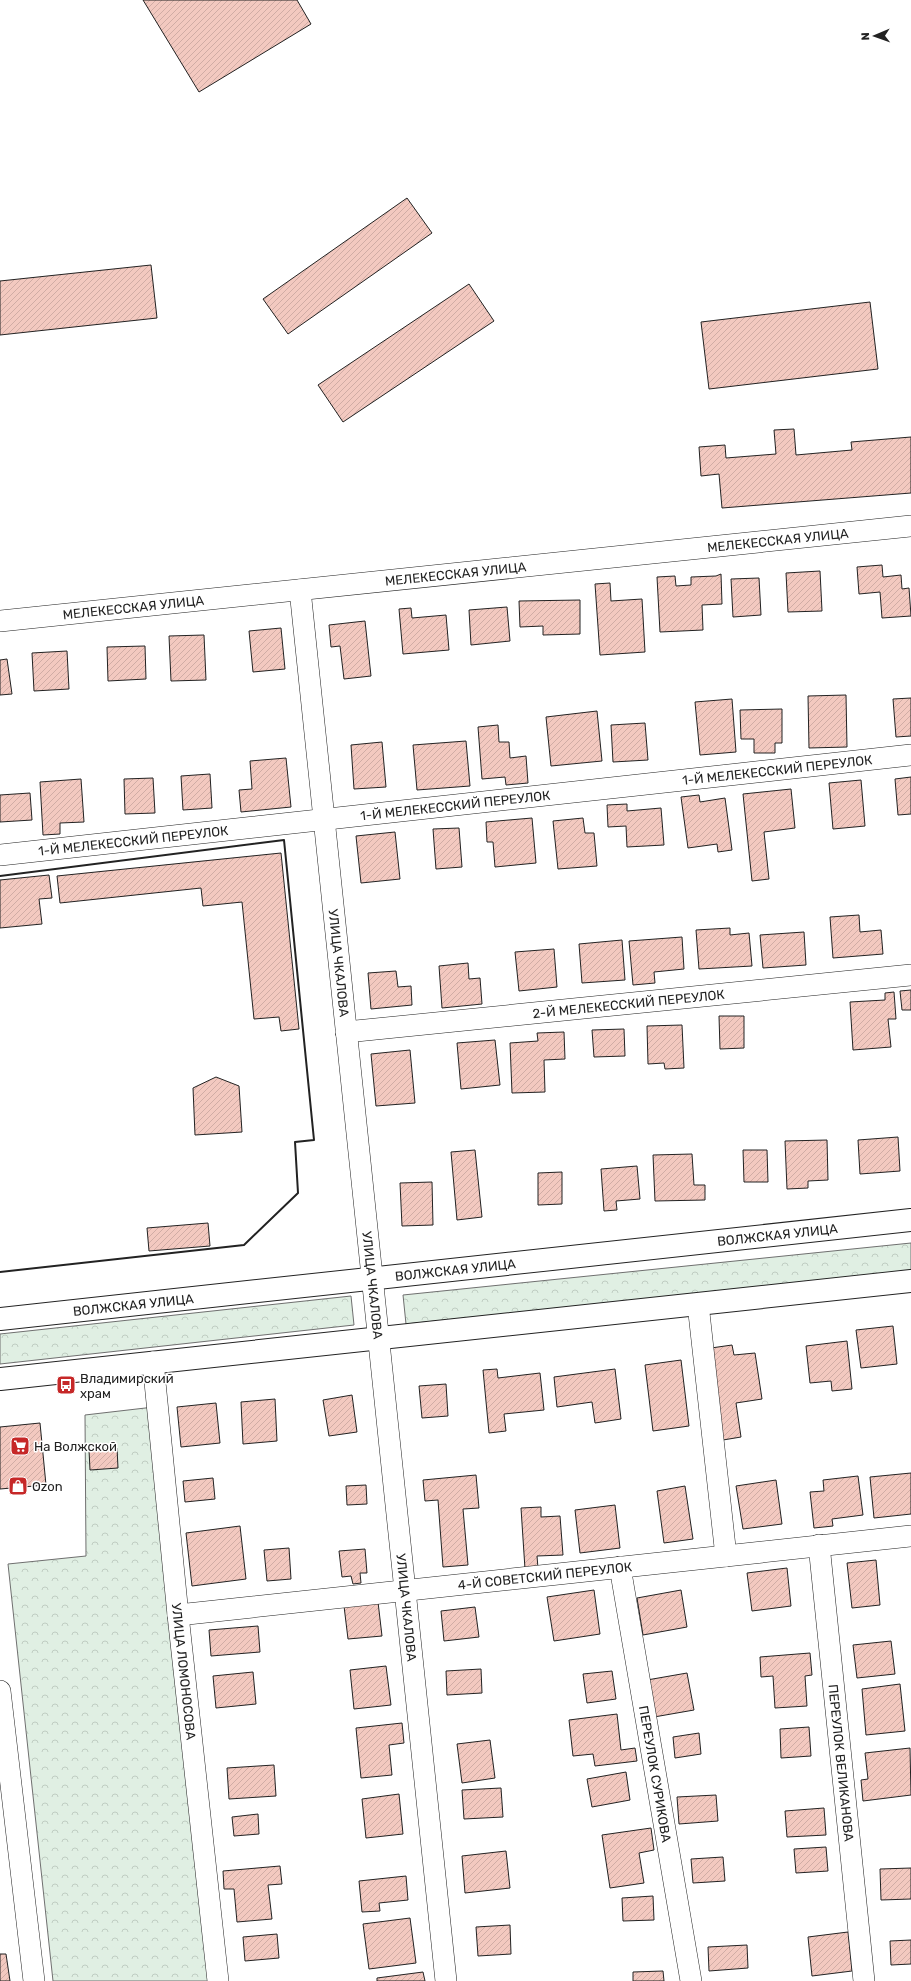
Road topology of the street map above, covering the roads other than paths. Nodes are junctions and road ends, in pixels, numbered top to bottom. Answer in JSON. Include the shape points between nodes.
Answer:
{"nodes":[{"id":1,"x":911,"y":526,"type":"edge"},
{"id":2,"x":300,"y":590,"type":"junction"},
{"id":3,"x":0,"y":621,"type":"edge"},
{"id":4,"x":911,"y":755,"type":"edge"},
{"id":5,"x":324,"y":820,"type":"junction"},
{"id":6,"x":0,"y":855,"type":"edge"},
{"id":7,"x":911,"y":975,"type":"edge"},
{"id":8,"x":346,"y":1032,"type":"junction"},
{"id":9,"x":911,"y":1220,"type":"edge"},
{"id":10,"x":372,"y":1279,"type":"junction"},
{"id":11,"x":911,"y":1282,"type":"edge"},
{"id":12,"x":698,"y":1304,"type":"junction"},
{"id":13,"x":0,"y":1319,"type":"edge"},
{"id":14,"x":378,"y":1338,"type":"junction"},
{"id":15,"x":153,"y":1362,"type":"junction"},
{"id":16,"x":0,"y":1379,"type":"edge"},
{"id":17,"x":911,"y":1536,"type":"edge"},
{"id":18,"x":819,"y":1545,"type":"junction"},
{"id":19,"x":726,"y":1556,"type":"junction"},
{"id":20,"x":620,"y":1567,"type":"junction"},
{"id":21,"x":405,"y":1590,"type":"junction"},
{"id":22,"x":178,"y":1615,"type":"junction"},
{"id":23,"x":0,"y":1691,"type":"edge"},
{"id":24,"x":34,"y":1981,"type":"edge"},
{"id":25,"x":218,"y":1981,"type":"edge"},
{"id":26,"x":446,"y":1981,"type":"edge"},
{"id":27,"x":690,"y":1981,"type":"edge"},
{"id":28,"x":864,"y":1981,"type":"edge"}],
"edges":[{"from":1,"to":2,"type":"street","name":"МЕЛЕКЕССКАЯ УЛИЦА"},
{"from":2,"to":3,"type":"street","name":"МЕЛЕКЕССКАЯ УЛИЦА"},
{"from":2,"to":5,"type":"street","name":"УЛИЦА ЧКАЛОВА"},
{"from":4,"to":5,"type":"street","name":"1-Й МЕЛЕКЕССКИЙ ПЕРЕУЛОК"},
{"from":5,"to":6,"type":"street","name":"1-Й МЕЛЕКЕССКИЙ ПЕРЕУЛОК"},
{"from":5,"to":8,"type":"street","name":"УЛИЦА ЧКАЛОВА"},
{"from":7,"to":8,"type":"street","name":"2-Й МЕЛЕКЕССКИЙ ПЕРЕУЛОК"},
{"from":8,"to":10,"type":"street","name":"УЛИЦА ЧКАЛОВА"},
{"from":9,"to":10,"type":"main road","name":"ВОЛЖСКАЯ УЛИЦА"},
{"from":10,"to":13,"type":"main road","name":"ВОЛЖСКАЯ УЛИЦА"},
{"from":10,"to":14,"type":"street","name":"УЛИЦА ЧКАЛОВА"},
{"from":11,"to":12,"type":"main road"},
{"from":12,"to":14,"type":"main road"},
{"from":12,"to":19,"type":"street"},
{"from":14,"to":15,"type":"main road"},
{"from":14,"to":21,"type":"street","name":"УЛИЦА ЧКАЛОВА"},
{"from":15,"to":16,"type":"main road"},
{"from":15,"to":22,"type":"street","name":"УЛИЦА ЛОМОНОСОВА"},
{"from":17,"to":18,"type":"street","name":"4-Й СОВЕТСКИЙ ПЕРЕУЛОК"},
{"from":18,"to":19,"type":"street","name":"4-Й СОВЕТСКИЙ ПЕРЕУЛОК"},
{"from":18,"to":28,"type":"street","name":"ПЕРЕУЛОК ВЕЛИКАНОВА"},
{"from":19,"to":20,"type":"street","name":"4-Й СОВЕТСКИЙ ПЕРЕУЛОК"},
{"from":20,"to":21,"type":"street","name":"4-Й СОВЕТСКИЙ ПЕРЕУЛОК"},
{"from":20,"to":27,"type":"street","name":"ПЕРЕУЛОК СУРИКОВА"},
{"from":21,"to":22,"type":"street","name":"4-Й СОВЕТСКИЙ ПЕРЕУЛОК"},
{"from":21,"to":26,"type":"street","name":"УЛИЦА ЧКАЛОВА"},
{"from":22,"to":25,"type":"street","name":"УЛИЦА ЛОМОНОСОВА"},
{"from":23,"to":24,"type":"street"}]}
